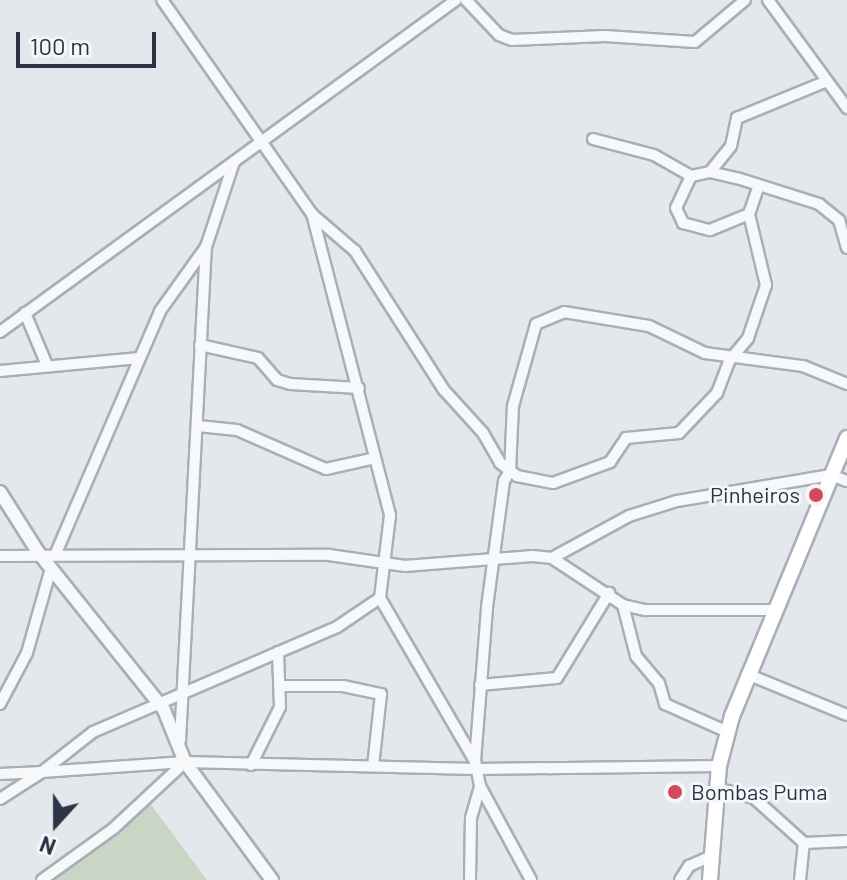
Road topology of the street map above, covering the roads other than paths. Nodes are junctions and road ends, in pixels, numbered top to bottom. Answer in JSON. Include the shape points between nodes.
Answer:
{"nodes":[{"id":1,"x":162,"y":0,"type":"edge"},
{"id":2,"x":456,"y":0,"type":"edge"},
{"id":3,"x":466,"y":0,"type":"edge"},
{"id":4,"x":745,"y":0,"type":"edge"},
{"id":5,"x":768,"y":0,"type":"edge"},
{"id":6,"x":827,"y":81,"type":"junction"},
{"id":7,"x":847,"y":108,"type":"edge"},
{"id":8,"x":593,"y":139,"type":"dead end"},
{"id":9,"x":261,"y":143,"type":"junction"},
{"id":10,"x":234,"y":162,"type":"junction"},
{"id":11,"x":710,"y":172,"type":"junction"},
{"id":12,"x":691,"y":176,"type":"junction"},
{"id":13,"x":758,"y":188,"type":"junction"},
{"id":14,"x":312,"y":214,"type":"junction"},
{"id":15,"x":749,"y":214,"type":"junction"},
{"id":16,"x":206,"y":247,"type":"junction"},
{"id":17,"x":847,"y":248,"type":"edge"},
{"id":18,"x":25,"y":313,"type":"junction"},
{"id":19,"x":0,"y":332,"type":"edge"},
{"id":20,"x":200,"y":345,"type":"junction"},
{"id":21,"x":734,"y":355,"type":"junction"},
{"id":22,"x":139,"y":358,"type":"junction"},
{"id":23,"x":47,"y":365,"type":"junction"},
{"id":24,"x":0,"y":371,"type":"edge"},
{"id":25,"x":847,"y":384,"type":"edge"},
{"id":26,"x":359,"y":388,"type":"junction"},
{"id":27,"x":198,"y":426,"type":"junction"},
{"id":28,"x":847,"y":438,"type":"edge"},
{"id":29,"x":375,"y":458,"type":"junction"},
{"id":30,"x":510,"y":471,"type":"junction"},
{"id":31,"x":831,"y":475,"type":"junction"},
{"id":32,"x":847,"y":481,"type":"edge"},
{"id":33,"x":0,"y":492,"type":"edge"},
{"id":34,"x":38,"y":552,"type":"junction"},
{"id":35,"x":56,"y":553,"type":"junction"},
{"id":36,"x":190,"y":554,"type":"junction"},
{"id":37,"x":0,"y":556,"type":"edge"},
{"id":38,"x":496,"y":558,"type":"junction"},
{"id":39,"x":552,"y":558,"type":"junction"},
{"id":40,"x":385,"y":566,"type":"junction"},
{"id":41,"x":51,"y":568,"type":"junction"},
{"id":42,"x":609,"y":593,"type":"junction"},
{"id":43,"x":380,"y":598,"type":"junction"},
{"id":44,"x":623,"y":605,"type":"junction"},
{"id":45,"x":773,"y":610,"type":"junction"},
{"id":46,"x":278,"y":652,"type":"junction"},
{"id":47,"x":747,"y":674,"type":"junction"},
{"id":48,"x":480,"y":685,"type":"junction"},
{"id":49,"x":280,"y":686,"type":"junction"},
{"id":50,"x":187,"y":687,"type":"junction"},
{"id":51,"x":159,"y":703,"type":"junction"},
{"id":52,"x":0,"y":704,"type":"edge"},
{"id":53,"x":847,"y":715,"type":"edge"},
{"id":54,"x":728,"y":732,"type":"junction"},
{"id":55,"x":180,"y":741,"type":"junction"},
{"id":56,"x":185,"y":762,"type":"junction"},
{"id":57,"x":251,"y":765,"type":"junction"},
{"id":58,"x":475,"y":765,"type":"junction"},
{"id":59,"x":373,"y":766,"type":"junction"},
{"id":60,"x":719,"y":766,"type":"junction"},
{"id":61,"x":42,"y":772,"type":"junction"},
{"id":62,"x":0,"y":774,"type":"edge"},
{"id":63,"x":480,"y":786,"type":"junction"},
{"id":64,"x":717,"y":788,"type":"junction"},
{"id":65,"x":0,"y":799,"type":"edge"},
{"id":66,"x":847,"y":841,"type":"edge"},
{"id":67,"x":804,"y":843,"type":"junction"},
{"id":68,"x":711,"y":856,"type":"junction"},
{"id":69,"x":42,"y":880,"type":"edge"},
{"id":70,"x":272,"y":880,"type":"edge"},
{"id":71,"x":470,"y":880,"type":"edge"},
{"id":72,"x":531,"y":880,"type":"edge"},
{"id":73,"x":680,"y":880,"type":"edge"},
{"id":74,"x":710,"y":880,"type":"edge"},
{"id":75,"x":800,"y":880,"type":"edge"}],
"edges":[{"from":1,"to":9,"type":"street"},
{"from":2,"to":9,"type":"street"},
{"from":3,"to":4,"type":"street","via":[[499,35],[512,40],[605,36],[695,42]]},
{"from":5,"to":6,"type":"street"},
{"from":6,"to":7,"type":"street"},
{"from":6,"to":11,"type":"street","via":[[737,118],[731,146]]},
{"from":8,"to":12,"type":"street","via":[[654,155]]},
{"from":9,"to":10,"type":"street"},
{"from":9,"to":14,"type":"street"},
{"from":10,"to":16,"type":"street"},
{"from":10,"to":18,"type":"street"},
{"from":11,"to":12,"type":"street"},
{"from":11,"to":13,"type":"street"},
{"from":12,"to":15,"type":"street","via":[[676,208],[683,223],[710,230]]},
{"from":13,"to":15,"type":"street"},
{"from":13,"to":17,"type":"street","via":[[819,204],[839,220]]},
{"from":14,"to":26,"type":"street"},
{"from":14,"to":30,"type":"street","via":[[355,251],[444,390]]},
{"from":15,"to":21,"type":"street","via":[[766,285],[748,338]]},
{"from":16,"to":20,"type":"street"},
{"from":16,"to":22,"type":"street","via":[[175,284]]},
{"from":18,"to":19,"type":"street"},
{"from":18,"to":23,"type":"street"},
{"from":20,"to":26,"type":"street","via":[[258,358],[277,380],[290,384]]},
{"from":20,"to":27,"type":"street"},
{"from":21,"to":25,"type":"street","via":[[803,366]]},
{"from":21,"to":30,"type":"street","via":[[704,412],[679,433],[626,438],[610,462],[553,483]]},
{"from":21,"to":30,"type":"street","via":[[705,353],[649,326],[583,314],[551,315],[530,336],[513,406]]},
{"from":22,"to":23,"type":"street"},
{"from":22,"to":35,"type":"street"},
{"from":23,"to":24,"type":"street"},
{"from":26,"to":29,"type":"street"},
{"from":27,"to":29,"type":"street","via":[[237,430],[326,469]]},
{"from":27,"to":36,"type":"street"},
{"from":28,"to":31,"type":"main road"},
{"from":29,"to":40,"type":"street","via":[[391,527]]},
{"from":30,"to":38,"type":"street","via":[[504,481]]},
{"from":31,"to":32,"type":"street"},
{"from":31,"to":39,"type":"street","via":[[677,501],[629,516]]},
{"from":31,"to":45,"type":"main road"},
{"from":33,"to":34,"type":"street"},
{"from":34,"to":35,"type":"street"},
{"from":34,"to":37,"type":"street"},
{"from":34,"to":41,"type":"street"},
{"from":35,"to":36,"type":"street"},
{"from":36,"to":40,"type":"street","via":[[329,555]]},
{"from":36,"to":50,"type":"street"},
{"from":38,"to":39,"type":"street"},
{"from":38,"to":40,"type":"street"},
{"from":38,"to":48,"type":"street"},
{"from":39,"to":42,"type":"street"},
{"from":40,"to":43,"type":"street"},
{"from":41,"to":51,"type":"street"},
{"from":41,"to":52,"type":"street","via":[[27,653]]},
{"from":42,"to":44,"type":"street"},
{"from":42,"to":48,"type":"street","via":[[557,678]]},
{"from":43,"to":46,"type":"street","via":[[337,627]]},
{"from":43,"to":58,"type":"street"},
{"from":44,"to":45,"type":"street","via":[[645,610]]},
{"from":44,"to":54,"type":"street","via":[[636,656],[659,683],[665,704]]},
{"from":45,"to":47,"type":"main road"},
{"from":46,"to":49,"type":"street"},
{"from":46,"to":50,"type":"street"},
{"from":47,"to":53,"type":"street"},
{"from":47,"to":54,"type":"main road"},
{"from":48,"to":58,"type":"street"},
{"from":49,"to":57,"type":"street","via":[[280,707]]},
{"from":49,"to":59,"type":"street","via":[[343,686],[381,694]]},
{"from":50,"to":51,"type":"street"},
{"from":50,"to":55,"type":"street"},
{"from":51,"to":55,"type":"street"},
{"from":51,"to":61,"type":"street","via":[[82,738]]},
{"from":54,"to":60,"type":"main road"},
{"from":55,"to":56,"type":"street"},
{"from":56,"to":57,"type":"street"},
{"from":56,"to":61,"type":"street"},
{"from":56,"to":69,"type":"street","via":[[114,828]]},
{"from":56,"to":70,"type":"street"},
{"from":57,"to":59,"type":"street"},
{"from":58,"to":59,"type":"street"},
{"from":58,"to":60,"type":"street"},
{"from":58,"to":63,"type":"street"},
{"from":60,"to":64,"type":"main road"},
{"from":61,"to":62,"type":"street"},
{"from":61,"to":65,"type":"street"},
{"from":63,"to":71,"type":"street","via":[[471,818]]},
{"from":63,"to":72,"type":"street"},
{"from":64,"to":67,"type":"street","via":[[754,798]]},
{"from":64,"to":68,"type":"main road"},
{"from":66,"to":67,"type":"street"},
{"from":67,"to":75,"type":"street"},
{"from":68,"to":73,"type":"street","via":[[689,866]]},
{"from":68,"to":74,"type":"main road"}]}
